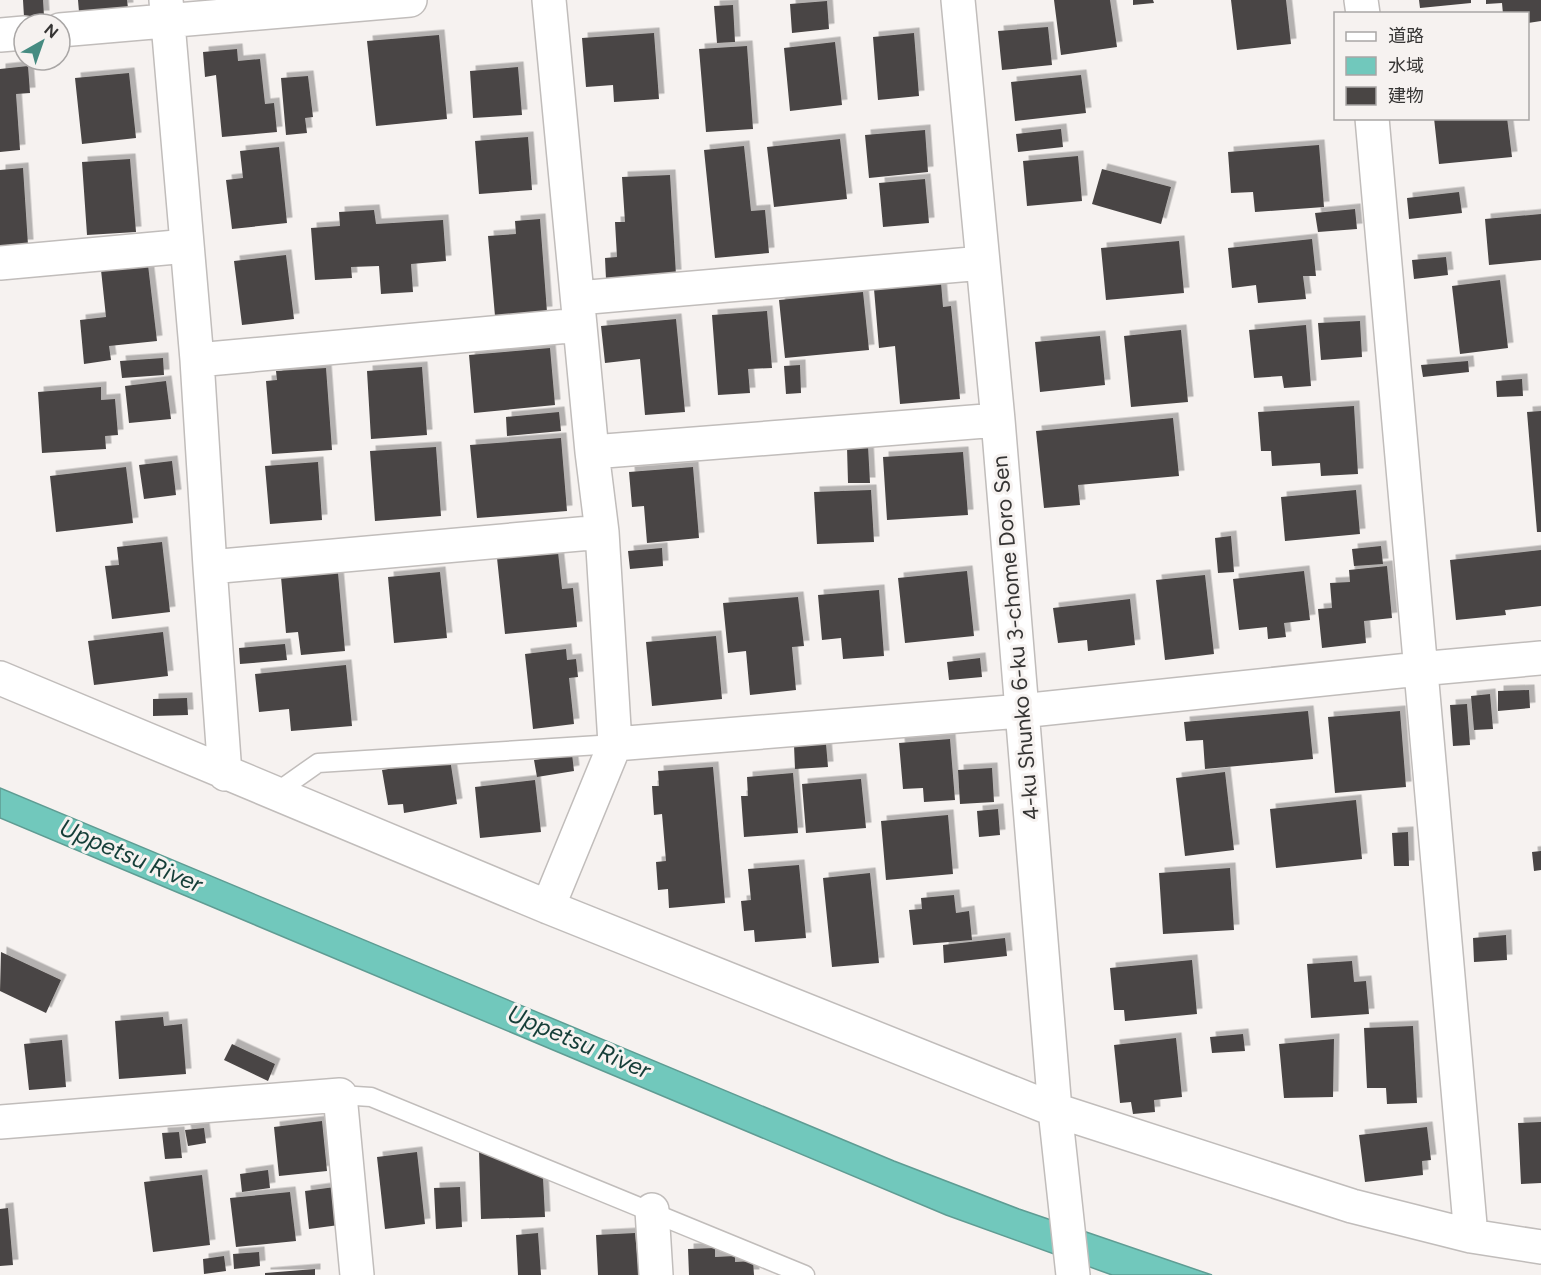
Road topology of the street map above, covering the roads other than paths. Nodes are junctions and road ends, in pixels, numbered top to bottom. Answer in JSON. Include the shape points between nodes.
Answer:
{"nodes":[{"id":1,"x":410,"y":0,"type":"edge"},
{"id":2,"x":549,"y":0,"type":"edge"},
{"id":3,"x":958,"y":0,"type":"edge"},
{"id":4,"x":167,"y":10,"type":"edge"},
{"id":5,"x":72,"y":28,"type":"edge"},
{"id":6,"x":1372,"y":120,"type":"edge"},
{"id":7,"x":187,"y":246,"type":"junction"},
{"id":8,"x":983,"y":262,"type":"junction"},
{"id":9,"x":0,"y":263,"type":"edge"},
{"id":10,"x":579,"y":312,"type":"junction"},
{"id":11,"x":197,"y":360,"type":"junction"},
{"id":12,"x":998,"y":420,"type":"junction"},
{"id":13,"x":592,"y":452,"type":"junction"},
{"id":14,"x":602,"y":532,"type":"junction"},
{"id":15,"x":210,"y":567,"type":"junction"},
{"id":16,"x":1541,"y":658,"type":"edge"},
{"id":17,"x":1419,"y":669,"type":"junction"},
{"id":18,"x":0,"y":678,"type":"edge"},
{"id":19,"x":1021,"y":711,"type":"junction"},
{"id":20,"x":615,"y":744,"type":"junction"},
{"id":21,"x":225,"y":774,"type":"junction"},
{"id":22,"x":274,"y":794,"type":"junction"},
{"id":23,"x":548,"y":907,"type":"junction"},
{"id":24,"x":340,"y":1095,"type":"junction"},
{"id":25,"x":1055,"y":1110,"type":"junction"},
{"id":26,"x":0,"y":1122,"type":"edge"},
{"id":27,"x":652,"y":1210,"type":"junction"},
{"id":28,"x":1471,"y":1236,"type":"junction"},
{"id":29,"x":1541,"y":1247,"type":"edge"},
{"id":30,"x":357,"y":1275,"type":"edge"},
{"id":31,"x":656,"y":1275,"type":"edge"},
{"id":32,"x":806,"y":1275,"type":"edge"},
{"id":33,"x":1073,"y":1275,"type":"edge"}],
"edges":[{"from":1,"to":4,"type":"street"},
{"from":2,"to":10,"type":"street"},
{"from":3,"to":8,"type":"street","name":"4-ku Shunko 6-ku 3-chome Doro Sen"},
{"from":4,"to":5,"type":"street"},
{"from":4,"to":7,"type":"street"},
{"from":6,"to":17,"type":"street"},
{"from":7,"to":9,"type":"street"},
{"from":7,"to":11,"type":"street"},
{"from":8,"to":10,"type":"street"},
{"from":8,"to":12,"type":"street","name":"4-ku Shunko 6-ku 3-chome Doro Sen"},
{"from":10,"to":11,"type":"street"},
{"from":10,"to":13,"type":"street"},
{"from":11,"to":15,"type":"street"},
{"from":12,"to":13,"type":"street"},
{"from":12,"to":19,"type":"street","name":"4-ku Shunko 6-ku 3-chome Doro Sen"},
{"from":13,"to":14,"type":"street"},
{"from":14,"to":15,"type":"street"},
{"from":14,"to":20,"type":"street"},
{"from":15,"to":21,"type":"street"},
{"from":16,"to":17,"type":"street"},
{"from":17,"to":19,"type":"street"},
{"from":17,"to":28,"type":"street"},
{"from":18,"to":21,"type":"street"},
{"from":19,"to":20,"type":"street"},
{"from":19,"to":25,"type":"street","name":"4-ku Shunko 6-ku 3-chome Doro Sen"},
{"from":20,"to":22,"type":"lane","via":[[318,763]]},
{"from":20,"to":23,"type":"street"},
{"from":21,"to":22,"type":"street"},
{"from":22,"to":23,"type":"street"},
{"from":23,"to":25,"type":"street"},
{"from":24,"to":26,"type":"street"},
{"from":24,"to":27,"type":"lane","via":[[371,1097]]},
{"from":24,"to":30,"type":"street"},
{"from":25,"to":28,"type":"street","via":[[1352,1206]]},
{"from":25,"to":33,"type":"street","name":"4-ku Shunko 6-ku 3-chome Doro Sen"},
{"from":27,"to":31,"type":"street"},
{"from":27,"to":32,"type":"lane"},
{"from":28,"to":29,"type":"street"}]}
